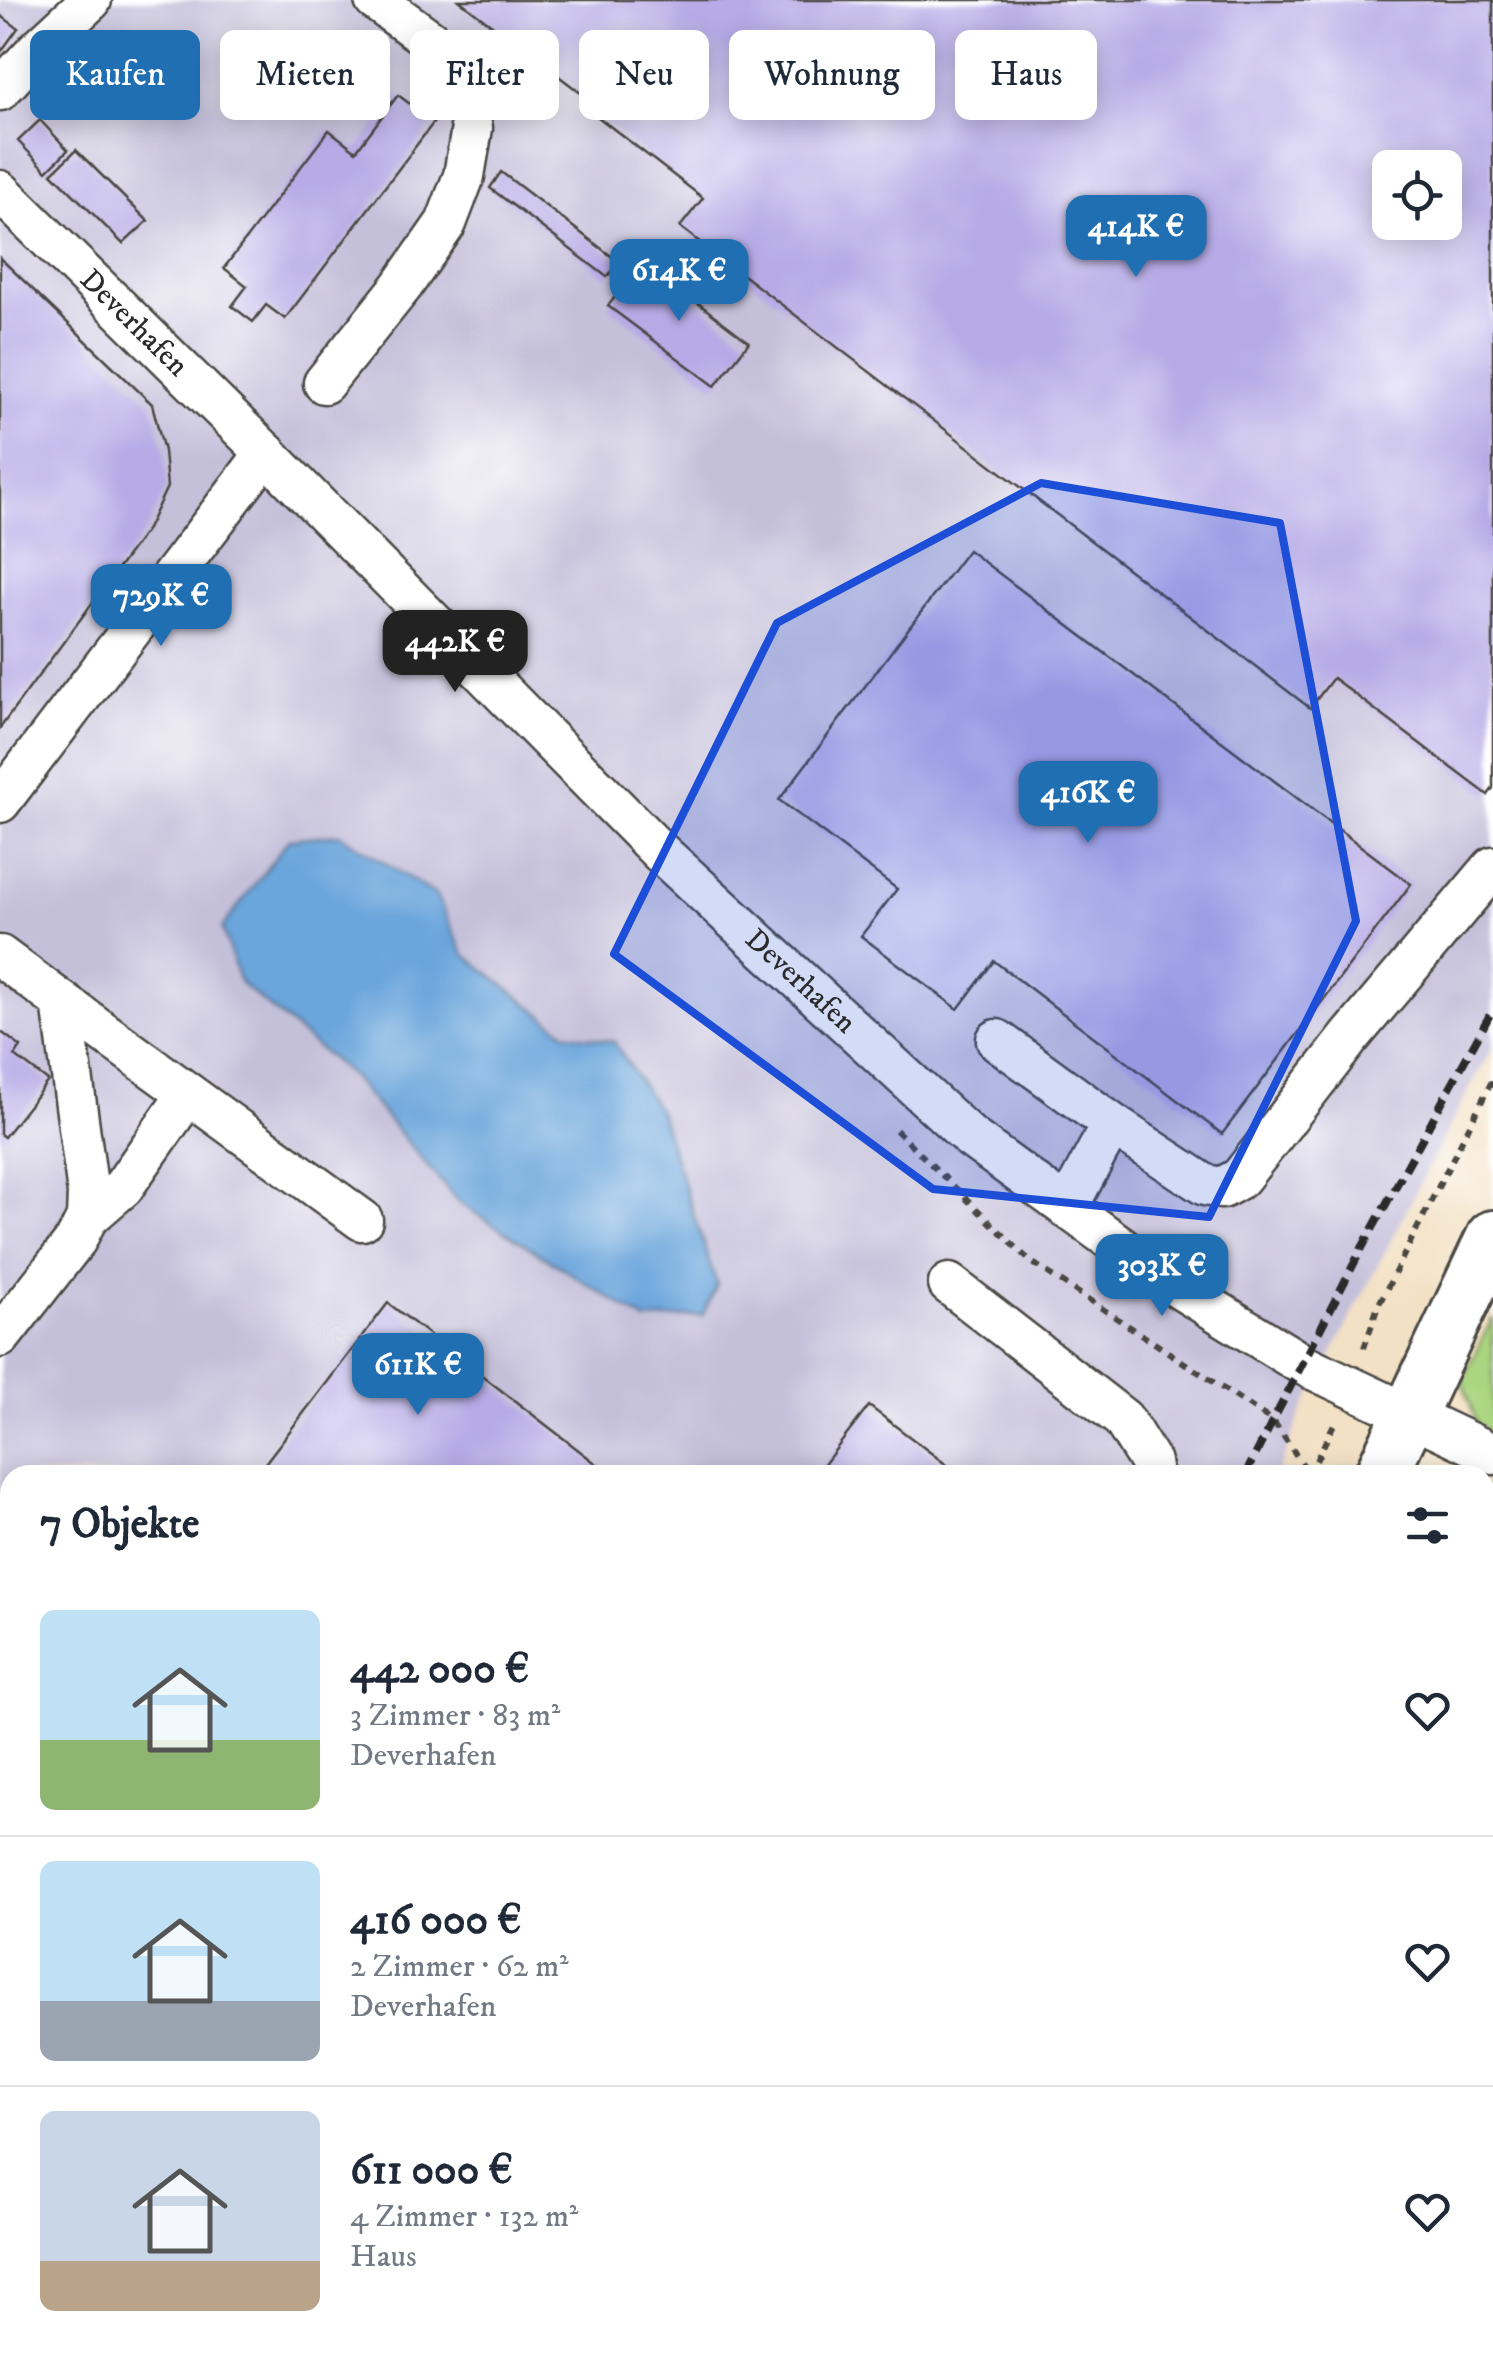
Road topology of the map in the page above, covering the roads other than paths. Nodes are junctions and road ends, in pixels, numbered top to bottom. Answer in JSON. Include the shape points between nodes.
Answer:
{"nodes":[{"id":1,"x":91,"y":0,"type":"edge"},
{"id":2,"x":376,"y":0,"type":"edge"},
{"id":3,"x":0,"y":90,"type":"edge"},
{"id":4,"x":0,"y":190,"type":"edge"},
{"id":5,"x":324,"y":383,"type":"dead end"},
{"id":6,"x":266,"y":453,"type":"junction"},
{"id":7,"x":0,"y":802,"type":"edge"},
{"id":8,"x":1493,"y":867,"type":"edge"},
{"id":9,"x":0,"y":956,"type":"edge"},
{"id":10,"x":62,"y":1002,"type":"junction"},
{"id":11,"x":997,"y":1040,"type":"dead end"},
{"id":12,"x":188,"y":1094,"type":"junction"},
{"id":13,"x":1112,"y":1124,"type":"junction"},
{"id":14,"x":1067,"y":1208,"type":"junction"},
{"id":15,"x":86,"y":1218,"type":"junction"},
{"id":16,"x":362,"y":1220,"type":"dead end"},
{"id":17,"x":1493,"y":1237,"type":"edge"},
{"id":18,"x":949,"y":1284,"type":"dead end"},
{"id":19,"x":0,"y":1337,"type":"edge"},
{"id":20,"x":1407,"y":1416,"type":"junction"},
{"id":21,"x":1493,"y":1454,"type":"edge"},
{"id":22,"x":1150,"y":1465,"type":"edge"},
{"id":23,"x":1385,"y":1465,"type":"edge"}],
"edges":[{"from":1,"to":3,"type":"street"},
{"from":2,"to":5,"type":"street","via":[[430,40],[460,76],[472,128],[446,224]]},
{"from":4,"to":6,"type":"street","name":"Deverhafen"},
{"from":6,"to":7,"type":"street"},
{"from":6,"to":14,"type":"street","name":"Deverhafen","via":[[658,852],[970,1137]]},
{"from":8,"to":13,"type":"street","via":[[1240,1178],[1222,1188],[1205,1185]]},
{"from":9,"to":10,"type":"street"},
{"from":10,"to":12,"type":"street"},
{"from":10,"to":15,"type":"street"},
{"from":11,"to":13,"type":"street"},
{"from":12,"to":15,"type":"street","via":[[123,1187]]},
{"from":12,"to":16,"type":"street"},
{"from":13,"to":14,"type":"street"},
{"from":14,"to":20,"type":"street","name":"Deverhafen","via":[[1302,1364]]},
{"from":15,"to":19,"type":"street"},
{"from":17,"to":20,"type":"main road"},
{"from":18,"to":22,"type":"street","via":[[1123,1419]]},
{"from":20,"to":21,"type":"street","name":"Deverhafen"},
{"from":20,"to":23,"type":"main road"}]}
